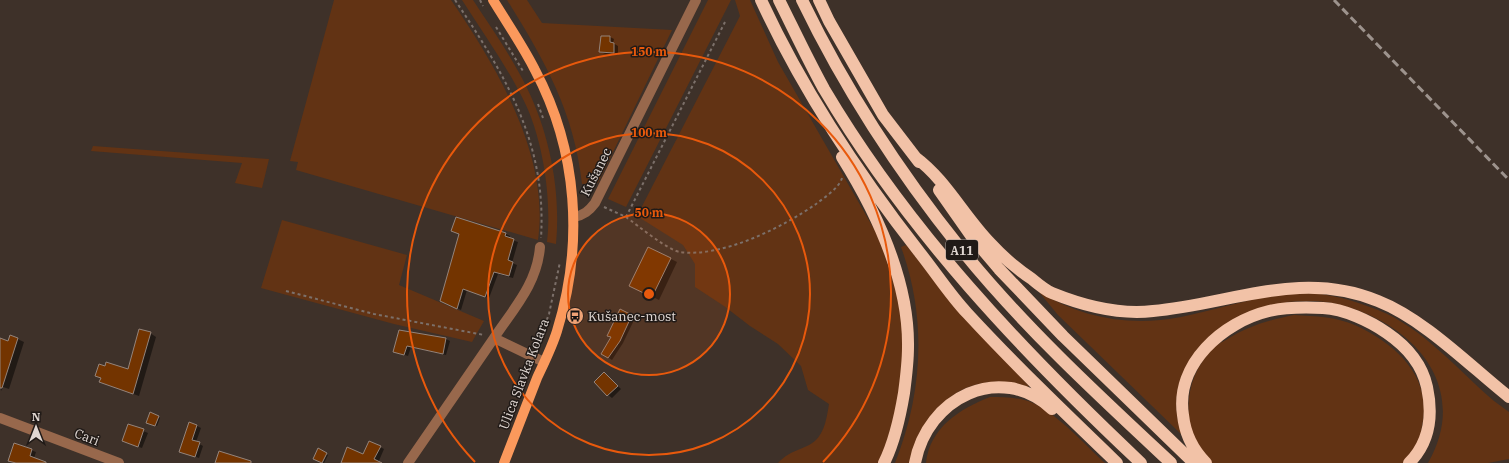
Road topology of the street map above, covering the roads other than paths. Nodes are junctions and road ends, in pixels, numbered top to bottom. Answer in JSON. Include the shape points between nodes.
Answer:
{"nodes":[{"id":1,"x":493,"y":0,"type":"edge"},
{"id":2,"x":696,"y":0,"type":"edge"},
{"id":3,"x":761,"y":0,"type":"edge"},
{"id":4,"x":779,"y":0,"type":"edge"},
{"id":5,"x":802,"y":0,"type":"edge"},
{"id":6,"x":819,"y":0,"type":"edge"},
{"id":7,"x":810,"y":95,"type":"junction"},
{"id":8,"x":915,"y":157,"type":"junction"},
{"id":9,"x":574,"y":217,"type":"junction"},
{"id":10,"x":540,"y":247,"type":"road end"},
{"id":11,"x":494,"y":338,"type":"junction"},
{"id":12,"x":544,"y":362,"type":"junction"},
{"id":13,"x":1509,"y":397,"type":"edge"},
{"id":14,"x":0,"y":418,"type":"edge"},
{"id":15,"x":119,"y":463,"type":"edge"},
{"id":16,"x":408,"y":463,"type":"edge"},
{"id":17,"x":504,"y":463,"type":"edge"},
{"id":18,"x":884,"y":463,"type":"edge"},
{"id":19,"x":914,"y":463,"type":"edge"},
{"id":20,"x":1110,"y":463,"type":"edge"},
{"id":21,"x":1117,"y":463,"type":"edge"},
{"id":22,"x":1141,"y":463,"type":"edge"},
{"id":23,"x":1171,"y":463,"type":"edge"},
{"id":24,"x":1194,"y":463,"type":"edge"},
{"id":25,"x":1206,"y":463,"type":"edge"},
{"id":26,"x":1410,"y":463,"type":"edge"}],
"edges":[{"from":1,"to":9,"type":"main road","name":"Ulica Slavka Kolara","via":[[535,70],[561,132]]},
{"from":2,"to":9,"type":"street","name":"Kušanec","via":[[595,203],[581,216]]},
{"from":3,"to":7,"type":"highway"},
{"from":4,"to":22,"type":"highway","number":"A11","via":[[824,88],[850,129],[895,195],[938,250],[975,295],[1038,363]]},
{"from":5,"to":23,"type":"highway","number":"A11","via":[[866,117],[910,181],[962,249],[1052,348]]},
{"from":6,"to":8,"type":"highway","via":[[883,115]]},
{"from":7,"to":18,"type":"highway","via":[[811,108],[846,163],[883,234],[898,277],[908,346],[907,371],[898,424]]},
{"from":7,"to":21,"type":"highway","via":[[880,203],[966,312],[1028,377]]},
{"from":8,"to":13,"type":"highway","via":[[941,180],[989,243],[1021,272],[1050,292],[1095,308],[1123,312],[1152,312],[1282,288],[1344,290],[1378,300],[1410,317]]},
{"from":8,"to":24,"type":"highway","via":[[972,237],[999,269],[1063,336]]},
{"from":9,"to":12,"type":"main road","name":"Ulica Slavka Kolara","via":[[569,281],[556,331]]},
{"from":10,"to":11,"type":"street","via":[[532,281]]},
{"from":11,"to":12,"type":"street"},
{"from":11,"to":16,"type":"street"},
{"from":12,"to":17,"type":"main road","name":"Ulica Slavka Kolara"},
{"from":14,"to":15,"type":"street","name":"Cari"},
{"from":19,"to":20,"type":"highway","via":[[926,432],[937,416],[954,400],[977,390],[997,386],[1018,390],[1043,401]]},
{"from":25,"to":26,"type":"highway","via":[[1196,453],[1184,428],[1181,406],[1190,369],[1203,350],[1242,321],[1294,307],[1325,308],[1374,324],[1412,355],[1425,378],[1430,398],[1430,415],[1425,441]]}]}
